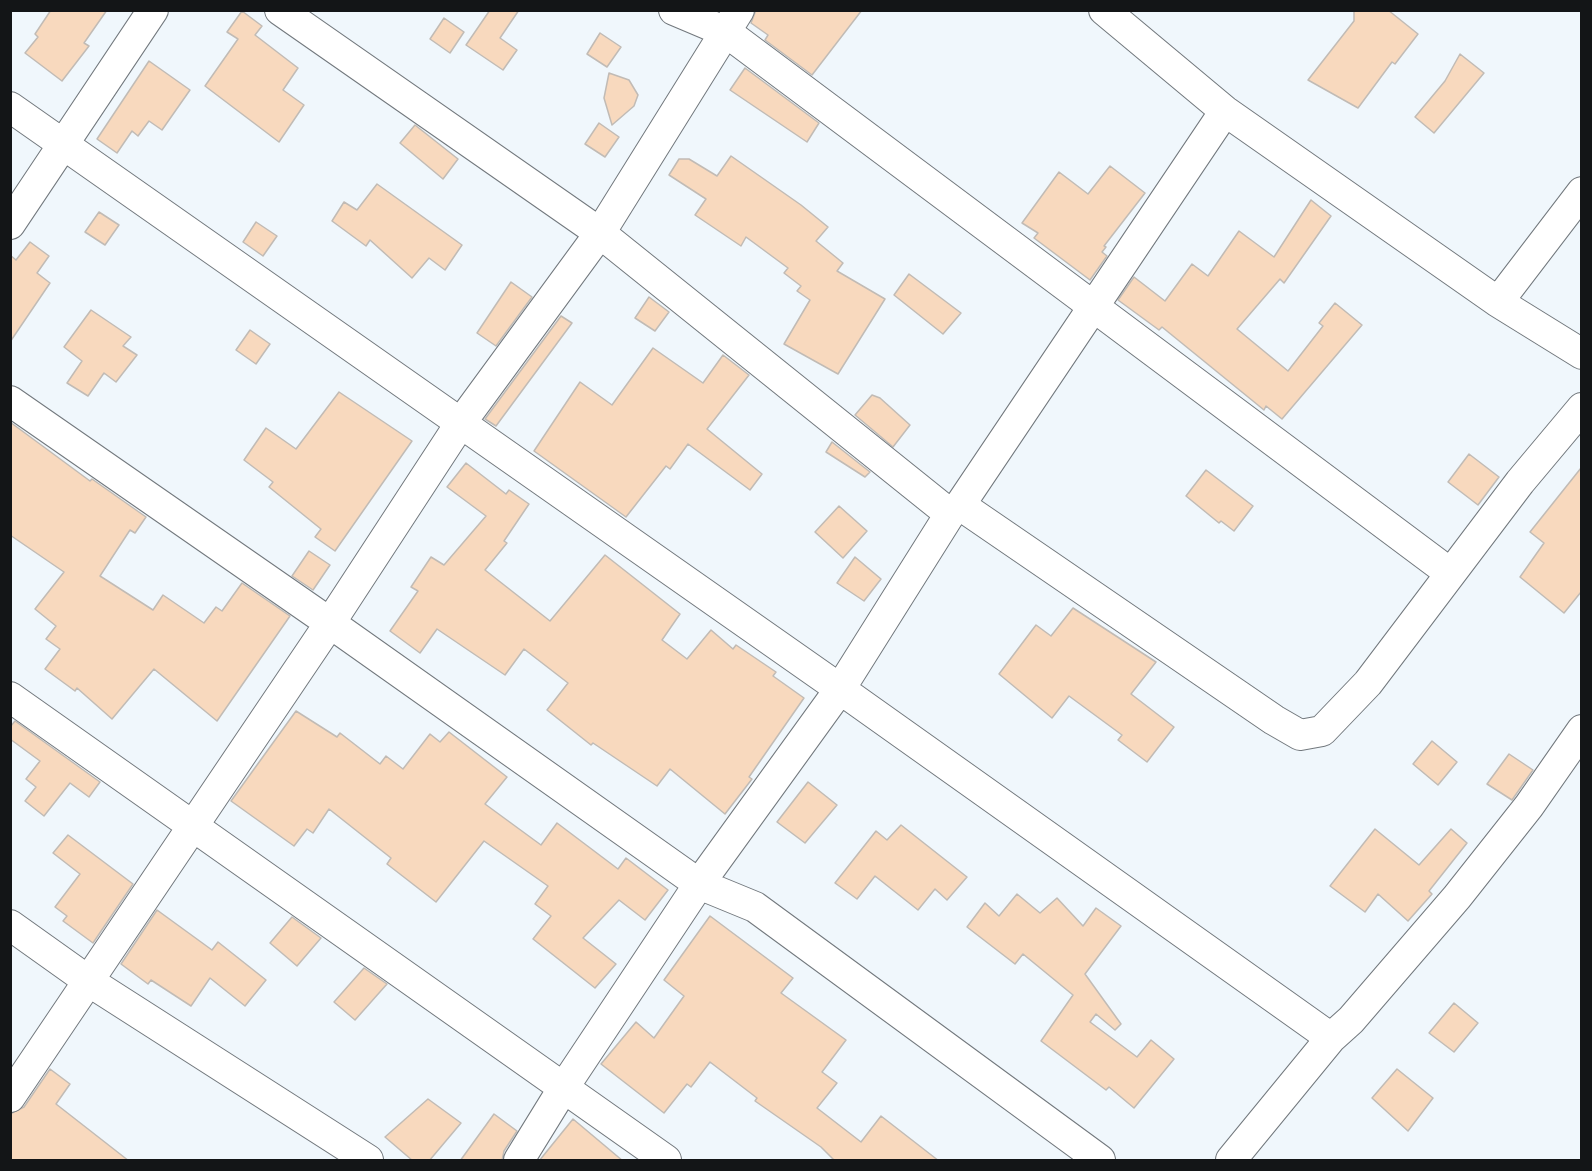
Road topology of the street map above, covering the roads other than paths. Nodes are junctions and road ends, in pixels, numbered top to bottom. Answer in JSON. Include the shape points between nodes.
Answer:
{"nodes":[{"id":1,"x":153,"y":10,"type":"edge"},
{"id":2,"x":280,"y":10,"type":"edge"},
{"id":3,"x":674,"y":10,"type":"edge"},
{"id":4,"x":1104,"y":10,"type":"edge"},
{"id":5,"x":732,"y":21,"type":"edge"},
{"id":6,"x":10,"y":107,"type":"edge"},
{"id":7,"x":1225,"y":111,"type":"junction"},
{"id":8,"x":63,"y":145,"type":"junction"},
{"id":9,"x":1581,"y":192,"type":"edge"},
{"id":10,"x":10,"y":224,"type":"edge"},
{"id":11,"x":600,"y":232,"type":"junction"},
{"id":12,"x":1498,"y":302,"type":"junction"},
{"id":13,"x":1095,"y":306,"type":"junction"},
{"id":14,"x":1581,"y":354,"type":"edge"},
{"id":15,"x":10,"y":401,"type":"edge"},
{"id":16,"x":1581,"y":408,"type":"edge"},
{"id":17,"x":460,"y":424,"type":"junction"},
{"id":18,"x":955,"y":510,"type":"junction"},
{"id":19,"x":1450,"y":573,"type":"junction"},
{"id":20,"x":330,"y":623,"type":"junction"},
{"id":21,"x":840,"y":689,"type":"junction"},
{"id":22,"x":10,"y":697,"type":"edge"},
{"id":23,"x":1581,"y":730,"type":"edge"},
{"id":24,"x":193,"y":825,"type":"junction"},
{"id":25,"x":699,"y":884,"type":"junction"},
{"id":26,"x":10,"y":926,"type":"edge"},
{"id":27,"x":90,"y":982,"type":"junction"},
{"id":28,"x":1331,"y":1038,"type":"junction"},
{"id":29,"x":564,"y":1087,"type":"junction"},
{"id":30,"x":10,"y":1097,"type":"edge"},
{"id":31,"x":368,"y":1161,"type":"edge"},
{"id":32,"x":519,"y":1161,"type":"edge"},
{"id":33,"x":666,"y":1161,"type":"edge"},
{"id":34,"x":1100,"y":1161,"type":"edge"},
{"id":35,"x":1231,"y":1161,"type":"edge"}],
"edges":[{"from":1,"to":8,"type":"street"},
{"from":2,"to":11,"type":"street"},
{"from":3,"to":5,"type":"street"},
{"from":4,"to":7,"type":"street"},
{"from":5,"to":11,"type":"street"},
{"from":5,"to":13,"type":"street"},
{"from":6,"to":8,"type":"street"},
{"from":7,"to":12,"type":"street"},
{"from":7,"to":13,"type":"street"},
{"from":8,"to":10,"type":"street"},
{"from":8,"to":17,"type":"street"},
{"from":9,"to":12,"type":"street"},
{"from":11,"to":17,"type":"street"},
{"from":11,"to":18,"type":"street"},
{"from":12,"to":14,"type":"street"},
{"from":13,"to":18,"type":"street"},
{"from":13,"to":19,"type":"street"},
{"from":15,"to":20,"type":"street"},
{"from":16,"to":19,"type":"street"},
{"from":17,"to":20,"type":"street"},
{"from":17,"to":21,"type":"street"},
{"from":18,"to":19,"type":"street","via":[[1300,735],[1322,731],[1344,709]]},
{"from":18,"to":21,"type":"street"},
{"from":20,"to":24,"type":"street"},
{"from":20,"to":25,"type":"street"},
{"from":21,"to":25,"type":"street"},
{"from":21,"to":28,"type":"street"},
{"from":22,"to":24,"type":"street"},
{"from":23,"to":28,"type":"street","via":[[1529,806],[1457,897]]},
{"from":24,"to":27,"type":"street"},
{"from":24,"to":29,"type":"street"},
{"from":25,"to":29,"type":"street"},
{"from":25,"to":34,"type":"street","via":[[755,907]]},
{"from":26,"to":27,"type":"street"},
{"from":27,"to":30,"type":"street"},
{"from":27,"to":31,"type":"street"},
{"from":28,"to":35,"type":"street"},
{"from":29,"to":32,"type":"street"},
{"from":29,"to":33,"type":"street"}]}
